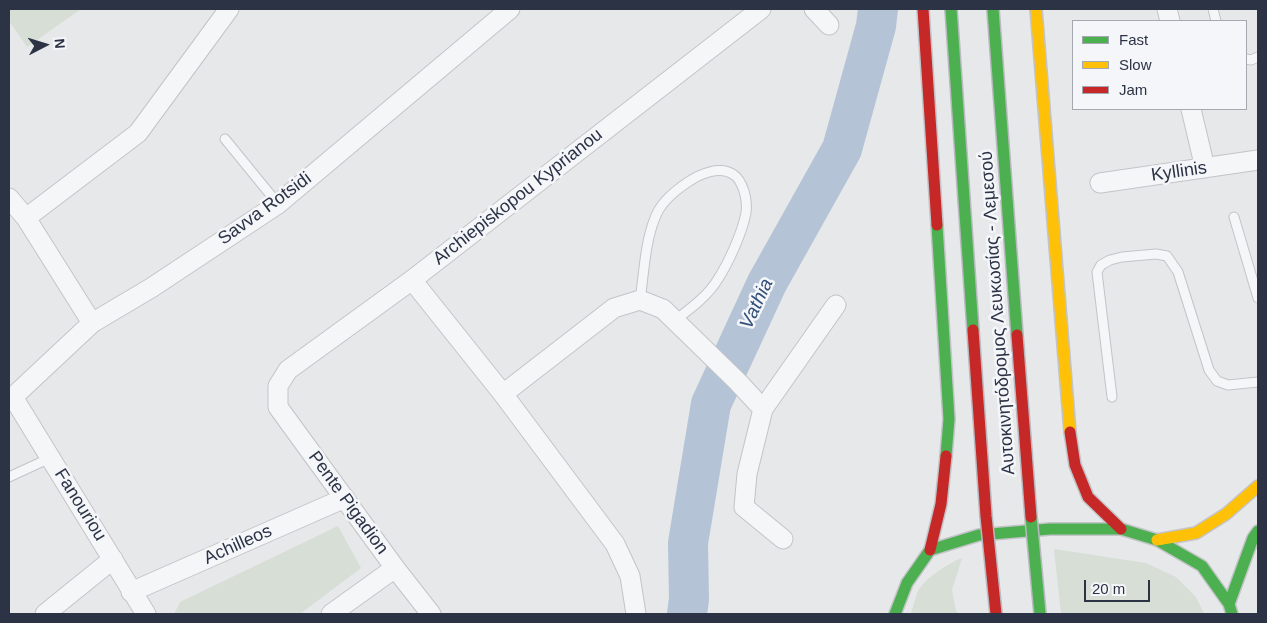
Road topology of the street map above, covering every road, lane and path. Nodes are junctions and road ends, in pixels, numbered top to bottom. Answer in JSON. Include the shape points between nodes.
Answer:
{"nodes":[{"id":1,"x":229,"y":9,"type":"edge"},
{"id":2,"x":510,"y":9,"type":"edge"},
{"id":3,"x":761,"y":9,"type":"edge"},
{"id":4,"x":814,"y":9,"type":"edge"},
{"id":5,"x":923,"y":9,"type":"edge"},
{"id":6,"x":951,"y":9,"type":"edge"},
{"id":7,"x":993,"y":9,"type":"edge"},
{"id":8,"x":1036,"y":9,"type":"edge"},
{"id":9,"x":829,"y":25,"type":"dead end"},
{"id":10,"x":1191,"y":110,"type":"edge"},
{"id":11,"x":226,"y":139,"type":"dead end"},
{"id":12,"x":1258,"y":160,"type":"edge"},
{"id":13,"x":1205,"y":168,"type":"junction"},
{"id":14,"x":1100,"y":183,"type":"dead end"},
{"id":15,"x":9,"y":198,"type":"edge"},
{"id":16,"x":278,"y":204,"type":"junction"},
{"id":17,"x":1234,"y":217,"type":"dead end"},
{"id":18,"x":26,"y":218,"type":"junction"},
{"id":19,"x":412,"y":280,"type":"junction"},
{"id":20,"x":1258,"y":298,"type":"edge"},
{"id":21,"x":640,"y":300,"type":"junction"},
{"id":22,"x":836,"y":305,"type":"dead end"},
{"id":23,"x":674,"y":321,"type":"junction"},
{"id":24,"x":92,"y":323,"type":"junction"},
{"id":25,"x":1258,"y":382,"type":"edge"},
{"id":26,"x":278,"y":386,"type":"joint"},
{"id":27,"x":503,"y":394,"type":"junction"},
{"id":28,"x":12,"y":397,"type":"joint"},
{"id":29,"x":1112,"y":397,"type":"dead end"},
{"id":30,"x":763,"y":409,"type":"junction"},
{"id":31,"x":50,"y":458,"type":"junction"},
{"id":32,"x":9,"y":477,"type":"edge"},
{"id":33,"x":1258,"y":486,"type":"edge"},
{"id":34,"x":345,"y":498,"type":"junction"},
{"id":35,"x":1120,"y":529,"type":"junction"},
{"id":36,"x":1258,"y":531,"type":"edge"},
{"id":37,"x":783,"y":539,"type":"dead end"},
{"id":38,"x":1157,"y":540,"type":"junction"},
{"id":39,"x":930,"y":550,"type":"junction"},
{"id":40,"x":113,"y":559,"type":"junction"},
{"id":41,"x":395,"y":568,"type":"junction"},
{"id":42,"x":131,"y":592,"type":"junction"},
{"id":43,"x":1231,"y":609,"type":"edge"},
{"id":44,"x":45,"y":614,"type":"edge"},
{"id":45,"x":146,"y":614,"type":"edge"},
{"id":46,"x":331,"y":614,"type":"edge"},
{"id":47,"x":432,"y":614,"type":"edge"},
{"id":48,"x":636,"y":614,"type":"edge"},
{"id":49,"x":895,"y":614,"type":"edge"},
{"id":50,"x":996,"y":614,"type":"edge"},
{"id":51,"x":1040,"y":614,"type":"edge"}],
"edges":[{"from":1,"to":18,"type":"street","via":[[138,133]]},
{"from":2,"to":16,"type":"street","name":"Savva Rotsidi"},
{"from":3,"to":19,"type":"street","name":"Archiepiskopou Kyprianou"},
{"from":4,"to":9,"type":"street"},
{"from":5,"to":39,"type":"main road","via":[[949,419],[941,504]]},
{"from":6,"to":50,"type":"main road","name":"Αυτοκινητόδρομος Λευκωσίας - Λεμεσού","bridge":true,"via":[[986,516]]},
{"from":7,"to":51,"type":"main road","name":"Αυτοκινητόδρομος Λευκωσίας - Λεμεσού","bridge":true},
{"from":8,"to":35,"type":"main road","via":[[1075,465],[1088,497]]},
{"from":10,"to":13,"type":"street"},
{"from":11,"to":16,"type":"lane"},
{"from":12,"to":13,"type":"street","name":"Kyllinis"},
{"from":13,"to":14,"type":"street","name":"Kyllinis"},
{"from":15,"to":18,"type":"street"},
{"from":16,"to":24,"type":"street","name":"Savva Rotsidi"},
{"from":17,"to":20,"type":"lane"},
{"from":18,"to":24,"type":"street"},
{"from":19,"to":26,"type":"street","name":"Archiepiskopou Kyprianou","via":[[288,370]]},
{"from":19,"to":27,"type":"street"},
{"from":21,"to":23,"type":"street","via":[[663,309]]},
{"from":21,"to":23,"type":"lane","via":[[649,238],[655,216],[665,201],[695,177],[723,170],[734,175],[746,197],[746,212],[733,252],[717,281]]},
{"from":21,"to":27,"type":"street","via":[[614,308]]},
{"from":22,"to":30,"type":"street"},
{"from":23,"to":30,"type":"street"},
{"from":24,"to":28,"type":"street","name":"Savva Rotsidi"},
{"from":25,"to":29,"type":"lane","via":[[1228,385],[1217,381],[1209,370],[1178,272],[1167,256],[1122,257],[1101,265],[1097,272]]},
{"from":26,"to":34,"type":"street","name":"Pente Pigadion","via":[[278,407]]},
{"from":27,"to":48,"type":"street","via":[[615,544],[630,576]]},
{"from":28,"to":31,"type":"street","name":"Fanouriou"},
{"from":30,"to":37,"type":"street","via":[[747,474],[744,508]]},
{"from":31,"to":32,"type":"lane"},
{"from":31,"to":40,"type":"street","name":"Fanouriou"},
{"from":33,"to":38,"type":"main road","via":[[1226,514],[1196,533]]},
{"from":34,"to":41,"type":"street","name":"Pente Pigadion"},
{"from":34,"to":42,"type":"street","name":"Achilleos"},
{"from":35,"to":38,"type":"main road"},
{"from":35,"to":39,"type":"main road","via":[[1050,529],[979,535]]},
{"from":36,"to":43,"type":"main road"},
{"from":38,"to":43,"type":"main road","via":[[1202,566]]},
{"from":39,"to":49,"type":"main road","via":[[906,583]]},
{"from":40,"to":42,"type":"street","name":"Fanouriou"},
{"from":40,"to":44,"type":"street"},
{"from":41,"to":46,"type":"street"},
{"from":41,"to":47,"type":"street","name":"Pente Pigadion"},
{"from":42,"to":45,"type":"street","name":"Fanouriou"}]}
